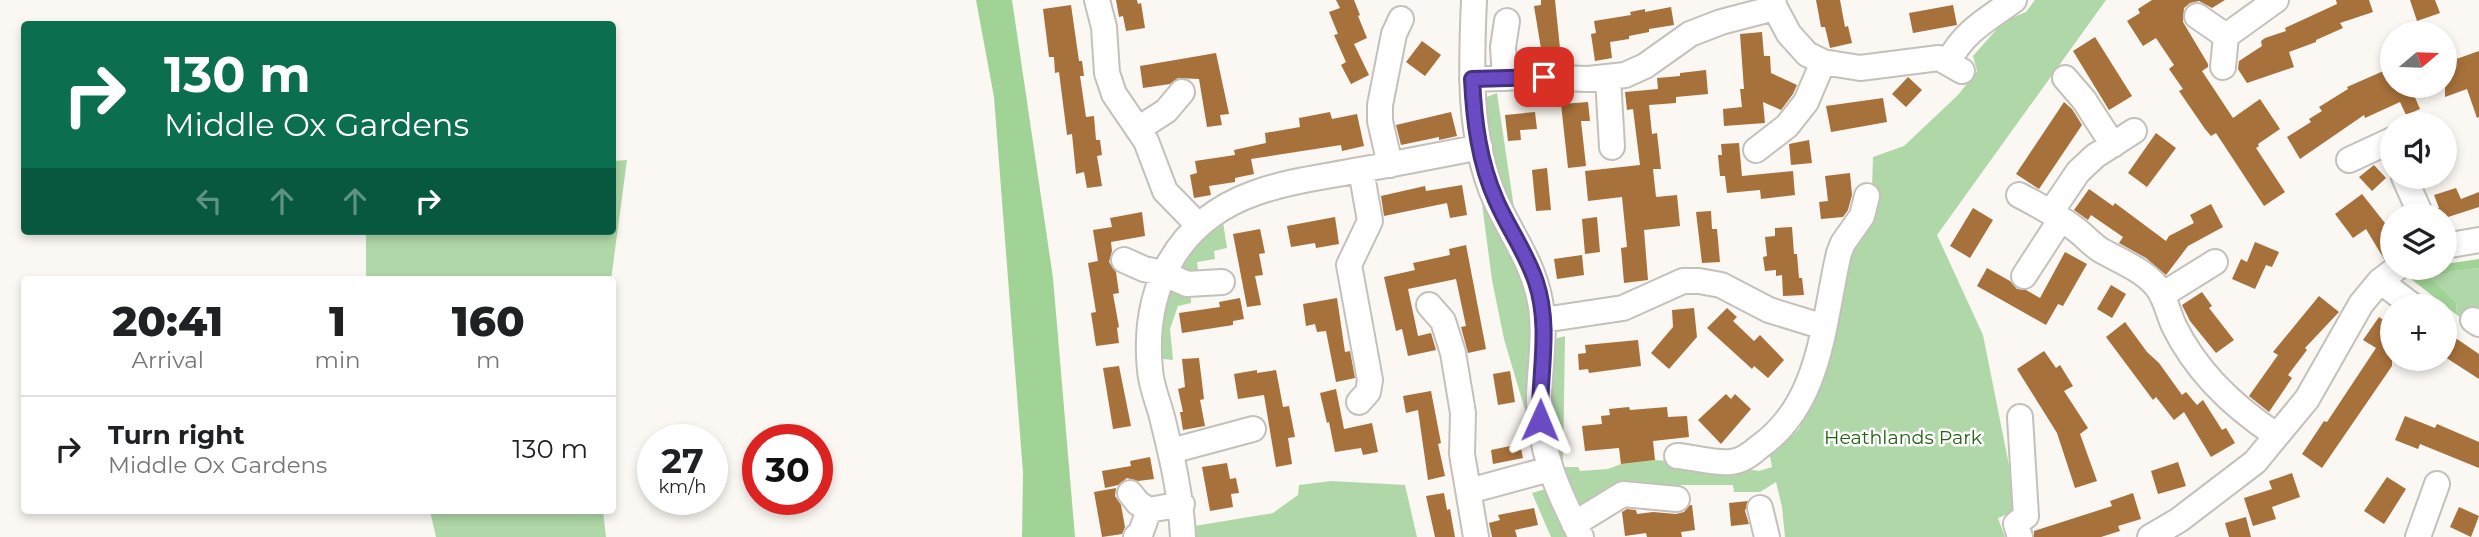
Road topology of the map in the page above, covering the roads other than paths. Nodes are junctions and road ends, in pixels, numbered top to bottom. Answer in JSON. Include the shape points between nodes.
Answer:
{"nodes":[{"id":1,"x":1097,"y":0,"type":"edge"},
{"id":2,"x":1474,"y":0,"type":"edge"},
{"id":3,"x":2014,"y":0,"type":"edge"},
{"id":4,"x":2276,"y":0,"type":"edge"},
{"id":5,"x":1774,"y":4,"type":"edge"},
{"id":6,"x":2197,"y":16,"type":"dead end"},
{"id":7,"x":1401,"y":19,"type":"dead end"},
{"id":8,"x":1507,"y":21,"type":"dead end"},
{"id":9,"x":2226,"y":36,"type":"junction"},
{"id":10,"x":1823,"y":62,"type":"junction"},
{"id":11,"x":2222,"y":67,"type":"dead end"},
{"id":12,"x":1506,"y":78,"type":"junction"},
{"id":13,"x":1608,"y":78,"type":"junction"},
{"id":14,"x":2065,"y":78,"type":"dead end"},
{"id":15,"x":1472,"y":79,"type":"junction"},
{"id":16,"x":1182,"y":92,"type":"dead end"},
{"id":17,"x":1138,"y":129,"type":"junction"},
{"id":18,"x":2134,"y":131,"type":"dead end"},
{"id":19,"x":2113,"y":145,"type":"junction"},
{"id":20,"x":1612,"y":147,"type":"dead end"},
{"id":21,"x":1480,"y":148,"type":"junction"},
{"id":22,"x":2380,"y":148,"type":"edge"},
{"id":23,"x":1756,"y":150,"type":"dead end"},
{"id":24,"x":2349,"y":160,"type":"dead end"},
{"id":25,"x":1390,"y":165,"type":"junction"},
{"id":26,"x":1362,"y":170,"type":"junction"},
{"id":27,"x":2019,"y":195,"type":"dead end"},
{"id":28,"x":1867,"y":196,"type":"dead end"},
{"id":29,"x":2056,"y":216,"type":"junction"},
{"id":30,"x":1198,"y":225,"type":"junction"},
{"id":31,"x":2479,"y":240,"type":"edge"},
{"id":32,"x":2457,"y":244,"type":"edge"},
{"id":33,"x":1124,"y":260,"type":"dead end"},
{"id":34,"x":2215,"y":262,"type":"dead end"},
{"id":35,"x":1163,"y":274,"type":"junction"},
{"id":36,"x":2024,"y":276,"type":"dead end"},
{"id":37,"x":2383,"y":280,"type":"edge"},
{"id":38,"x":1222,"y":282,"type":"dead end"},
{"id":39,"x":2162,"y":295,"type":"junction"},
{"id":40,"x":1429,"y":305,"type":"dead end"},
{"id":41,"x":1543,"y":320,"type":"junction"},
{"id":42,"x":1824,"y":327,"type":"junction"},
{"id":43,"x":1359,"y":402,"type":"dead end"},
{"id":44,"x":2020,"y":417,"type":"dead end"},
{"id":45,"x":1254,"y":429,"type":"dead end"},
{"id":46,"x":2276,"y":435,"type":"junction"},
{"id":47,"x":1171,"y":451,"type":"junction"},
{"id":48,"x":1677,"y":456,"type":"dead end"},
{"id":49,"x":1549,"y":469,"type":"junction"},
{"id":50,"x":2437,"y":484,"type":"dead end"},
{"id":51,"x":1469,"y":491,"type":"junction"},
{"id":52,"x":1130,"y":493,"type":"dead end"},
{"id":53,"x":1677,"y":499,"type":"dead end"},
{"id":54,"x":1182,"y":504,"type":"junction"},
{"id":55,"x":1760,"y":508,"type":"dead end"},
{"id":56,"x":1149,"y":510,"type":"junction"},
{"id":57,"x":1578,"y":530,"type":"edge"},
{"id":58,"x":2018,"y":530,"type":"edge"},
{"id":59,"x":1136,"y":537,"type":"edge"},
{"id":60,"x":1183,"y":537,"type":"edge"},
{"id":61,"x":1476,"y":537,"type":"edge"},
{"id":62,"x":1767,"y":537,"type":"edge"},
{"id":63,"x":2150,"y":537,"type":"edge"},
{"id":64,"x":2418,"y":537,"type":"edge"}],
"edges":[{"from":1,"to":17,"type":"street","via":[[1107,73],[1114,94]]},
{"from":2,"to":15,"type":"street"},
{"from":3,"to":10,"type":"street","via":[[1980,22],[1954,50],[1955,66],[1939,58],[1860,68]]},
{"from":4,"to":9,"type":"street"},
{"from":5,"to":10,"type":"street","via":[[1789,34],[1807,54]]},
{"from":5,"to":13,"type":"street","via":[[1700,30],[1645,66]]},
{"from":6,"to":9,"type":"street"},
{"from":7,"to":25,"type":"street","via":[[1380,105]]},
{"from":8,"to":12,"type":"street","via":[[1503,47]]},
{"from":9,"to":11,"type":"street"},
{"from":10,"to":23,"type":"street","via":[[1806,102],[1787,126]]},
{"from":12,"to":13,"type":"street"},
{"from":12,"to":15,"type":"street"},
{"from":13,"to":20,"type":"street"},
{"from":14,"to":19,"type":"street"},
{"from":15,"to":21,"type":"street"},
{"from":16,"to":17,"type":"street","via":[[1166,111]]},
{"from":17,"to":30,"type":"street","via":[[1166,191]]},
{"from":18,"to":19,"type":"street"},
{"from":19,"to":29,"type":"street","via":[[2078,172]]},
{"from":21,"to":25,"type":"street"},
{"from":21,"to":41,"type":"street","via":[[1495,199],[1536,282]]},
{"from":22,"to":24,"type":"street"},
{"from":25,"to":26,"type":"street"},
{"from":26,"to":30,"type":"street","via":[[1254,193]]},
{"from":26,"to":43,"type":"street","via":[[1370,221],[1349,265],[1370,380],[1368,392]]},
{"from":27,"to":29,"type":"street"},
{"from":28,"to":42,"type":"street","via":[[1862,216],[1843,243]]},
{"from":29,"to":36,"type":"street"},
{"from":29,"to":39,"type":"street","via":[[2140,273]]},
{"from":30,"to":35,"type":"street"},
{"from":31,"to":32,"type":"street"},
{"from":33,"to":35,"type":"street"},
{"from":34,"to":39,"type":"street"},
{"from":35,"to":38,"type":"street","via":[[1188,284]]},
{"from":35,"to":47,"type":"street","via":[[1148,330],[1153,390]]},
{"from":37,"to":46,"type":"street","via":[[2361,304],[2306,399]]},
{"from":39,"to":46,"type":"street","via":[[2173,325],[2209,378]]},
{"from":40,"to":51,"type":"street","via":[[1443,321],[1453,353]]},
{"from":41,"to":42,"type":"street","via":[[1623,308],[1683,281],[1699,281],[1721,285],[1769,310]]},
{"from":41,"to":49,"type":"street","via":[[1540,420]]},
{"from":42,"to":48,"type":"street","via":[[1807,390],[1776,436],[1730,462]]},
{"from":44,"to":58,"type":"street","via":[[2026,516]]},
{"from":45,"to":47,"type":"street"},
{"from":46,"to":63,"type":"street","via":[[2255,462]]},
{"from":47,"to":54,"type":"street"},
{"from":49,"to":51,"type":"street"},
{"from":49,"to":57,"type":"street"},
{"from":50,"to":64,"type":"street"},
{"from":51,"to":61,"type":"street"},
{"from":52,"to":56,"type":"street"},
{"from":53,"to":57,"type":"street","via":[[1623,494]]},
{"from":54,"to":56,"type":"street"},
{"from":54,"to":60,"type":"street"},
{"from":55,"to":62,"type":"street"},
{"from":56,"to":59,"type":"street"}]}
